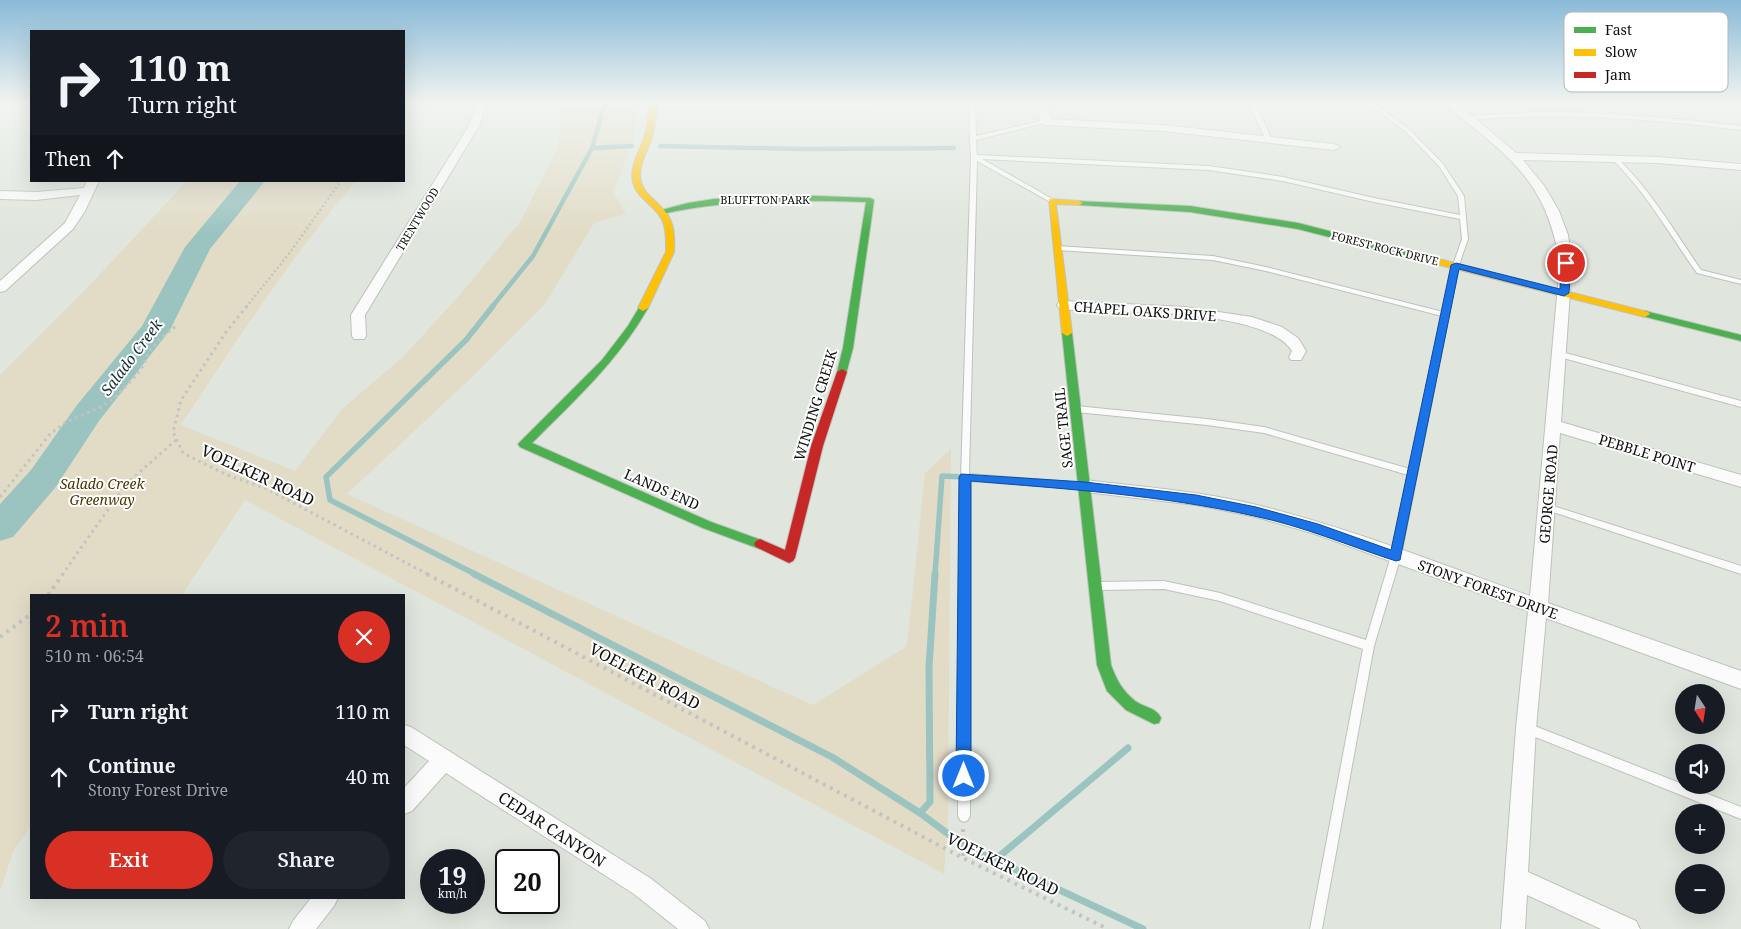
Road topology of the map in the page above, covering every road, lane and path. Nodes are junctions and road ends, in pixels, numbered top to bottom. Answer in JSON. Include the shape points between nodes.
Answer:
{"nodes":[{"id":1,"x":462,"y":146,"type":"edge"},
{"id":2,"x":645,"y":146,"type":"edge"},
{"id":3,"x":973,"y":146,"type":"edge"},
{"id":4,"x":1329,"y":146,"type":"edge"},
{"id":5,"x":1422,"y":146,"type":"edge"},
{"id":6,"x":1502,"y":146,"type":"edge"},
{"id":7,"x":1334,"y":147,"type":"dead end"},
{"id":8,"x":1513,"y":156,"type":"junction"},
{"id":9,"x":974,"y":157,"type":"junction"},
{"id":10,"x":1614,"y":158,"type":"junction"},
{"id":11,"x":1741,"y":167,"type":"edge"},
{"id":12,"x":340,"y":182,"type":"edge"},
{"id":13,"x":91,"y":186,"type":"edge"},
{"id":14,"x":0,"y":195,"type":"edge"},
{"id":15,"x":870,"y":200,"type":"joint"},
{"id":16,"x":1052,"y":201,"type":"junction"},
{"id":17,"x":662,"y":211,"type":"junction"},
{"id":18,"x":1463,"y":218,"type":"junction"},
{"id":19,"x":1057,"y":248,"type":"junction"},
{"id":20,"x":1456,"y":265,"type":"junction"},
{"id":21,"x":1741,"y":282,"type":"edge"},
{"id":22,"x":0,"y":288,"type":"edge"},
{"id":23,"x":1564,"y":293,"type":"junction"},
{"id":24,"x":1064,"y":305,"type":"junction"},
{"id":25,"x":1445,"y":315,"type":"junction"},
{"id":26,"x":176,"y":326,"type":"dead end"},
{"id":27,"x":359,"y":336,"type":"dead end"},
{"id":28,"x":1741,"y":338,"type":"edge"},
{"id":29,"x":1559,"y":354,"type":"junction"},
{"id":30,"x":1296,"y":357,"type":"dead end"},
{"id":31,"x":1741,"y":404,"type":"edge"},
{"id":32,"x":1076,"y":409,"type":"junction"},
{"id":33,"x":1553,"y":425,"type":"junction"},
{"id":34,"x":176,"y":440,"type":"junction"},
{"id":35,"x":1412,"y":473,"type":"junction"},
{"id":36,"x":965,"y":477,"type":"junction"},
{"id":37,"x":1741,"y":481,"type":"edge"},
{"id":38,"x":1085,"y":486,"type":"junction"},
{"id":39,"x":0,"y":497,"type":"edge"},
{"id":40,"x":1547,"y":508,"type":"junction"},
{"id":41,"x":1396,"y":556,"type":"junction"},
{"id":42,"x":789,"y":558,"type":"joint"},
{"id":43,"x":1741,"y":570,"type":"edge"},
{"id":44,"x":1095,"y":586,"type":"junction"},
{"id":45,"x":49,"y":594,"type":"edge"},
{"id":46,"x":1538,"y":608,"type":"junction"},
{"id":47,"x":30,"y":615,"type":"edge"},
{"id":48,"x":0,"y":637,"type":"edge"},
{"id":49,"x":1370,"y":646,"type":"junction"},
{"id":50,"x":1741,"y":680,"type":"edge"},
{"id":51,"x":1154,"y":718,"type":"dead end"},
{"id":52,"x":1526,"y":728,"type":"junction"},
{"id":53,"x":405,"y":735,"type":"edge"},
{"id":54,"x":444,"y":760,"type":"junction"},
{"id":55,"x":405,"y":803,"type":"edge"},
{"id":56,"x":1741,"y":812,"type":"edge"},
{"id":57,"x":964,"y":816,"type":"joint"},
{"id":58,"x":962,"y":858,"type":"junction"},
{"id":59,"x":1517,"y":879,"type":"junction"},
{"id":60,"x":325,"y":899,"type":"edge"},
{"id":61,"x":301,"y":929,"type":"edge"},
{"id":62,"x":697,"y":929,"type":"edge"},
{"id":63,"x":1108,"y":929,"type":"edge"},
{"id":64,"x":1316,"y":929,"type":"edge"},
{"id":65,"x":1513,"y":929,"type":"edge"},
{"id":66,"x":1628,"y":929,"type":"edge"}],
"edges":[{"from":1,"to":27,"type":"street","name":"TRENTWOOD","via":[[358,315]]},
{"from":2,"to":17,"type":"street","via":[[636,169],[636,181],[641,195]]},
{"from":3,"to":9,"type":"lane"},
{"from":4,"to":7,"type":"street"},
{"from":5,"to":18,"type":"lane","via":[[1441,165],[1461,196]]},
{"from":6,"to":8,"type":"street","name":"GEORGE ROAD"},
{"from":8,"to":10,"type":"street"},
{"from":8,"to":23,"type":"street","name":"GEORGE ROAD","via":[[1537,183],[1561,228],[1566,263]]},
{"from":9,"to":16,"type":"lane"},
{"from":9,"to":18,"type":"lane","via":[[1209,168],[1283,179]]},
{"from":9,"to":36,"type":"lane"},
{"from":10,"to":11,"type":"street"},
{"from":10,"to":21,"type":"lane","via":[[1658,208],[1700,272]]},
{"from":12,"to":34,"type":"path","via":[[288,255],[226,332],[181,400],[173,432]]},
{"from":13,"to":14,"type":"street","via":[[36,196]]},
{"from":13,"to":22,"type":"street","via":[[70,226]]},
{"from":15,"to":17,"type":"street","name":"BLUFFTON PARK","via":[[715,199],[694,201]]},
{"from":15,"to":42,"type":"street","name":"WINDING CREEK","via":[[840,384],[817,446]]},
{"from":16,"to":19,"type":"street","name":"SAGE TRAIL"},
{"from":16,"to":20,"type":"street","name":"FOREST ROCK DRIVE","via":[[1190,209],[1244,216]]},
{"from":17,"to":42,"type":"street","name":"LANDS END","via":[[671,239],[670,252],[635,325],[618,349],[524,444]]},
{"from":18,"to":20,"type":"lane","via":[[1466,239]]},
{"from":19,"to":24,"type":"street","name":"SAGE TRAIL"},
{"from":19,"to":25,"type":"lane","via":[[1213,258]]},
{"from":20,"to":23,"type":"street","name":"FOREST ROCK DRIVE"},
{"from":20,"to":25,"type":"lane"},
{"from":23,"to":28,"type":"street","name":"FOREST ROCK DRIVE"},
{"from":23,"to":29,"type":"street","name":"GEORGE ROAD"},
{"from":24,"to":30,"type":"street","name":"CHAPEL OAKS DRIVE","via":[[1170,310],[1253,322],[1272,328],[1293,341],[1299,351]]},
{"from":24,"to":32,"type":"street","name":"SAGE TRAIL"},
{"from":25,"to":35,"type":"lane"},
{"from":26,"to":39,"type":"path","via":[[160,339],[140,370],[115,398],[66,422],[50,434]]},
{"from":29,"to":31,"type":"lane"},
{"from":29,"to":33,"type":"street","name":"GEORGE ROAD"},
{"from":32,"to":35,"type":"lane","via":[[1264,430]]},
{"from":32,"to":38,"type":"street","name":"SAGE TRAIL"},
{"from":33,"to":37,"type":"street","name":"PEBBLE POINT"},
{"from":33,"to":40,"type":"street","name":"GEORGE ROAD"},
{"from":34,"to":45,"type":"path","via":[[126,484]]},
{"from":34,"to":58,"type":"path","name":"VOELKER ROAD","via":[[183,453],[227,475],[265,488]]},
{"from":35,"to":41,"type":"lane"},
{"from":36,"to":38,"type":"lane"},
{"from":36,"to":57,"type":"lane"},
{"from":38,"to":41,"type":"street","name":"STONY FOREST DRIVE","via":[[1196,499],[1256,512],[1318,528]]},
{"from":38,"to":44,"type":"street","name":"SAGE TRAIL"},
{"from":40,"to":43,"type":"lane"},
{"from":40,"to":46,"type":"street","name":"GEORGE ROAD"},
{"from":41,"to":46,"type":"street","name":"STONY FOREST DRIVE"},
{"from":41,"to":49,"type":"lane"},
{"from":44,"to":49,"type":"lane","via":[[1164,585],[1220,596]]},
{"from":44,"to":51,"type":"street","name":"SAGE TRAIL","via":[[1104,665],[1112,688],[1131,706]]},
{"from":46,"to":50,"type":"street","name":"STONY FOREST DRIVE"},
{"from":46,"to":52,"type":"street","name":"GEORGE ROAD"},
{"from":47,"to":48,"type":"path"},
{"from":49,"to":64,"type":"lane"},
{"from":52,"to":56,"type":"lane"},
{"from":52,"to":59,"type":"street","name":"GEORGE ROAD"},
{"from":53,"to":54,"type":"street","name":"CEDAR CANYON"},
{"from":54,"to":55,"type":"street"},
{"from":54,"to":62,"type":"street","name":"CEDAR CANYON","via":[[642,886]]},
{"from":57,"to":58,"type":"path"},
{"from":58,"to":63,"type":"path","name":"VOELKER ROAD"},
{"from":59,"to":65,"type":"street","name":"GEORGE ROAD"},
{"from":59,"to":66,"type":"street"},
{"from":60,"to":61,"type":"street"}]}
